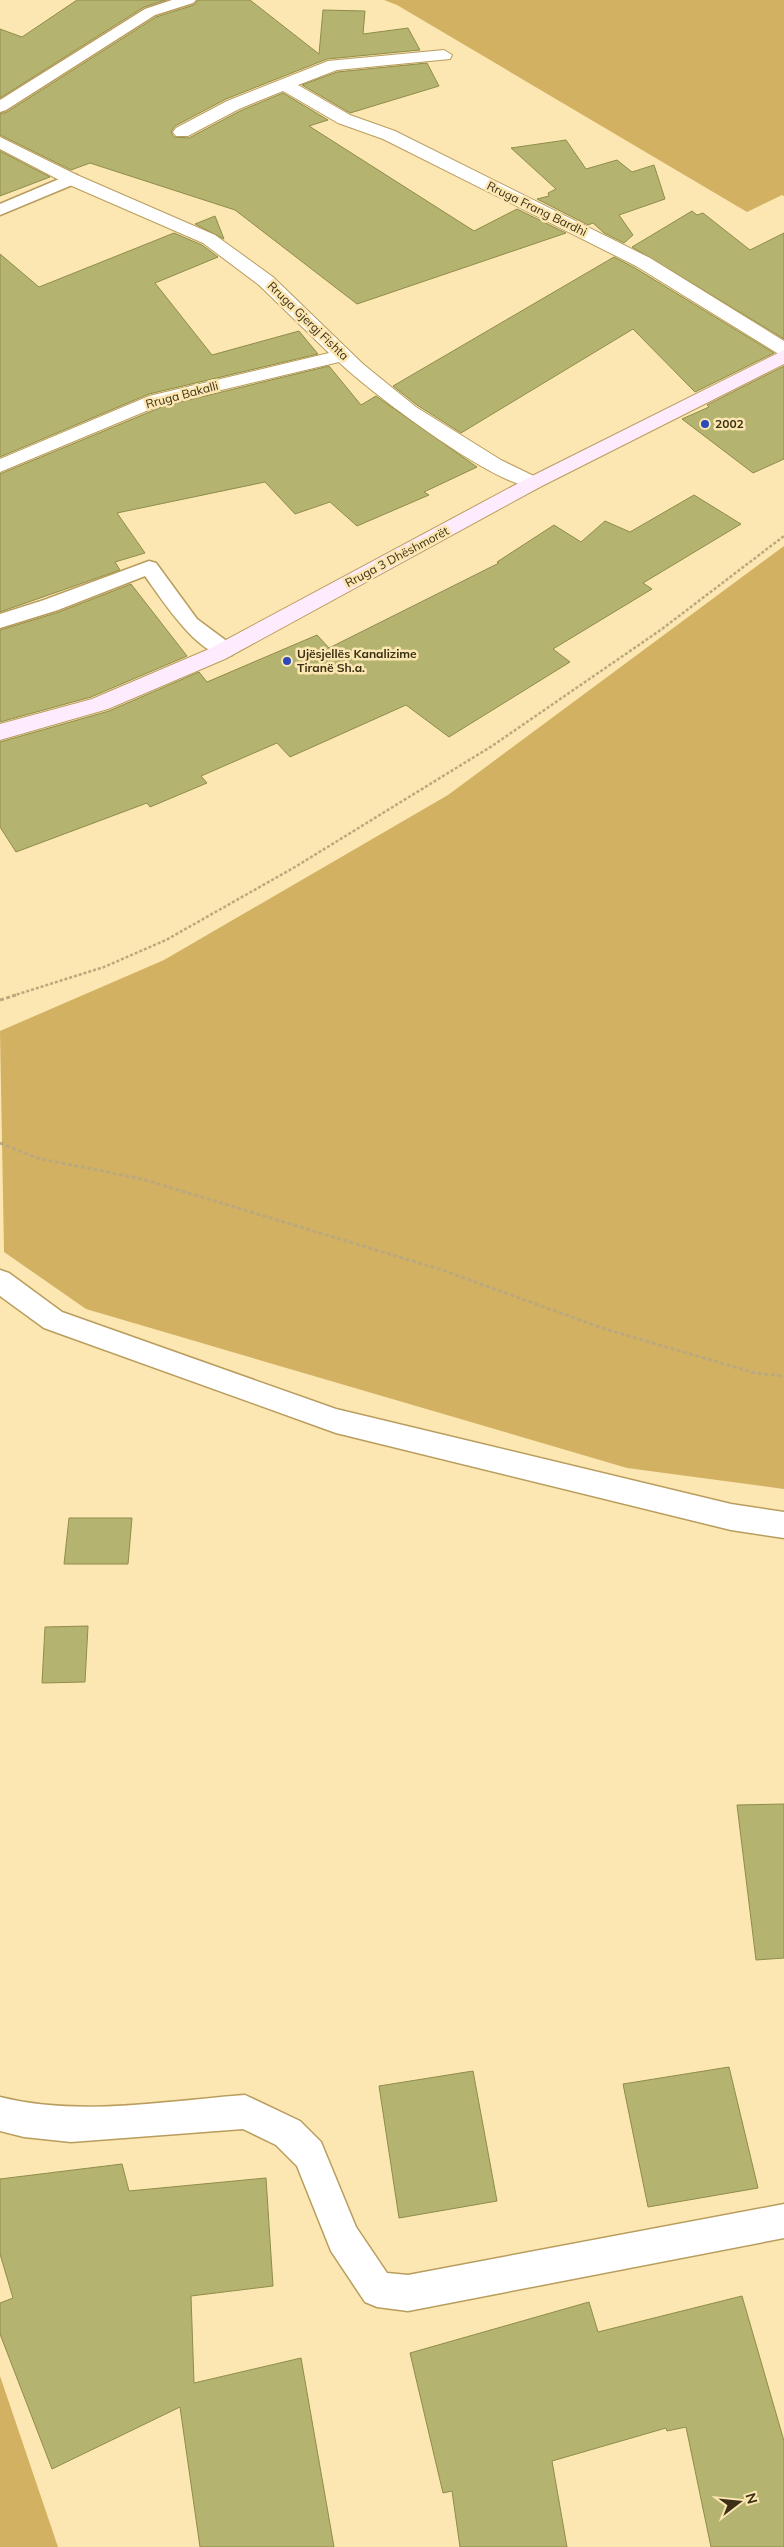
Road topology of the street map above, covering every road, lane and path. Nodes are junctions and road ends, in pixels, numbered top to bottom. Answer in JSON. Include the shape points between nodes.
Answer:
{"nodes":[{"id":1,"x":188,"y":0,"type":"edge"},
{"id":2,"x":444,"y":55,"type":"dead end"},
{"id":3,"x":283,"y":84,"type":"junction"},
{"id":4,"x":0,"y":107,"type":"edge"},
{"id":5,"x":182,"y":132,"type":"dead end"},
{"id":6,"x":0,"y":142,"type":"edge"},
{"id":7,"x":71,"y":180,"type":"junction"},
{"id":8,"x":0,"y":210,"type":"edge"},
{"id":9,"x":784,"y":348,"type":"edge"},
{"id":10,"x":343,"y":355,"type":"junction"},
{"id":11,"x":784,"y":356,"type":"edge"},
{"id":12,"x":0,"y":466,"type":"edge"},
{"id":13,"x":533,"y":484,"type":"junction"},
{"id":14,"x":784,"y":536,"type":"edge"},
{"id":15,"x":0,"y":621,"type":"edge"},
{"id":16,"x":225,"y":650,"type":"junction"},
{"id":17,"x":0,"y":732,"type":"edge"},
{"id":18,"x":0,"y":1000,"type":"edge"},
{"id":19,"x":0,"y":1143,"type":"edge"},
{"id":20,"x":0,"y":1281,"type":"edge"},
{"id":21,"x":784,"y":1376,"type":"edge"},
{"id":22,"x":784,"y":1525,"type":"edge"},
{"id":23,"x":0,"y":2114,"type":"edge"},
{"id":24,"x":784,"y":2221,"type":"edge"}],
"edges":[{"from":1,"to":4,"type":"lane","via":[[150,12]]},
{"from":2,"to":3,"type":"street","via":[[334,66]]},
{"from":3,"to":5,"type":"street"},
{"from":3,"to":9,"type":"street","name":"Rruga Frang Bardhi","via":[[344,119],[389,135],[643,262]]},
{"from":6,"to":7,"type":"street","name":"Rruga Gjergj Fishta"},
{"from":7,"to":8,"type":"lane"},
{"from":7,"to":10,"type":"street","name":"Rruga Gjergj Fishta","via":[[209,239],[266,281]]},
{"from":10,"to":12,"type":"street","name":"Rruga Bakalli","via":[[156,400]]},
{"from":10,"to":13,"type":"street","name":"Rruga Gjergj Fishta","via":[[409,411],[494,464]]},
{"from":11,"to":13,"type":"main road","name":"Rruga 3 Dhëshmorët"},
{"from":13,"to":16,"type":"main road","name":"Rruga 3 Dhëshmorët"},
{"from":14,"to":18,"type":"path","via":[[662,629],[500,740],[296,867],[157,944],[104,967]]},
{"from":15,"to":16,"type":"lane","via":[[149,568],[190,624]]},
{"from":16,"to":17,"type":"main road","name":"Rruga 3 Dhëshmorët","via":[[100,704]]},
{"from":19,"to":21,"type":"path","via":[[37,1158],[142,1179],[442,1270],[605,1329],[755,1374]]},
{"from":20,"to":22,"type":"lane","via":[[53,1320],[336,1421],[731,1517]]},
{"from":23,"to":24,"type":"lane","via":[[71,2125],[245,2112],[288,2133],[309,2154],[343,2240],[377,2290],[408,2293]]}]}
